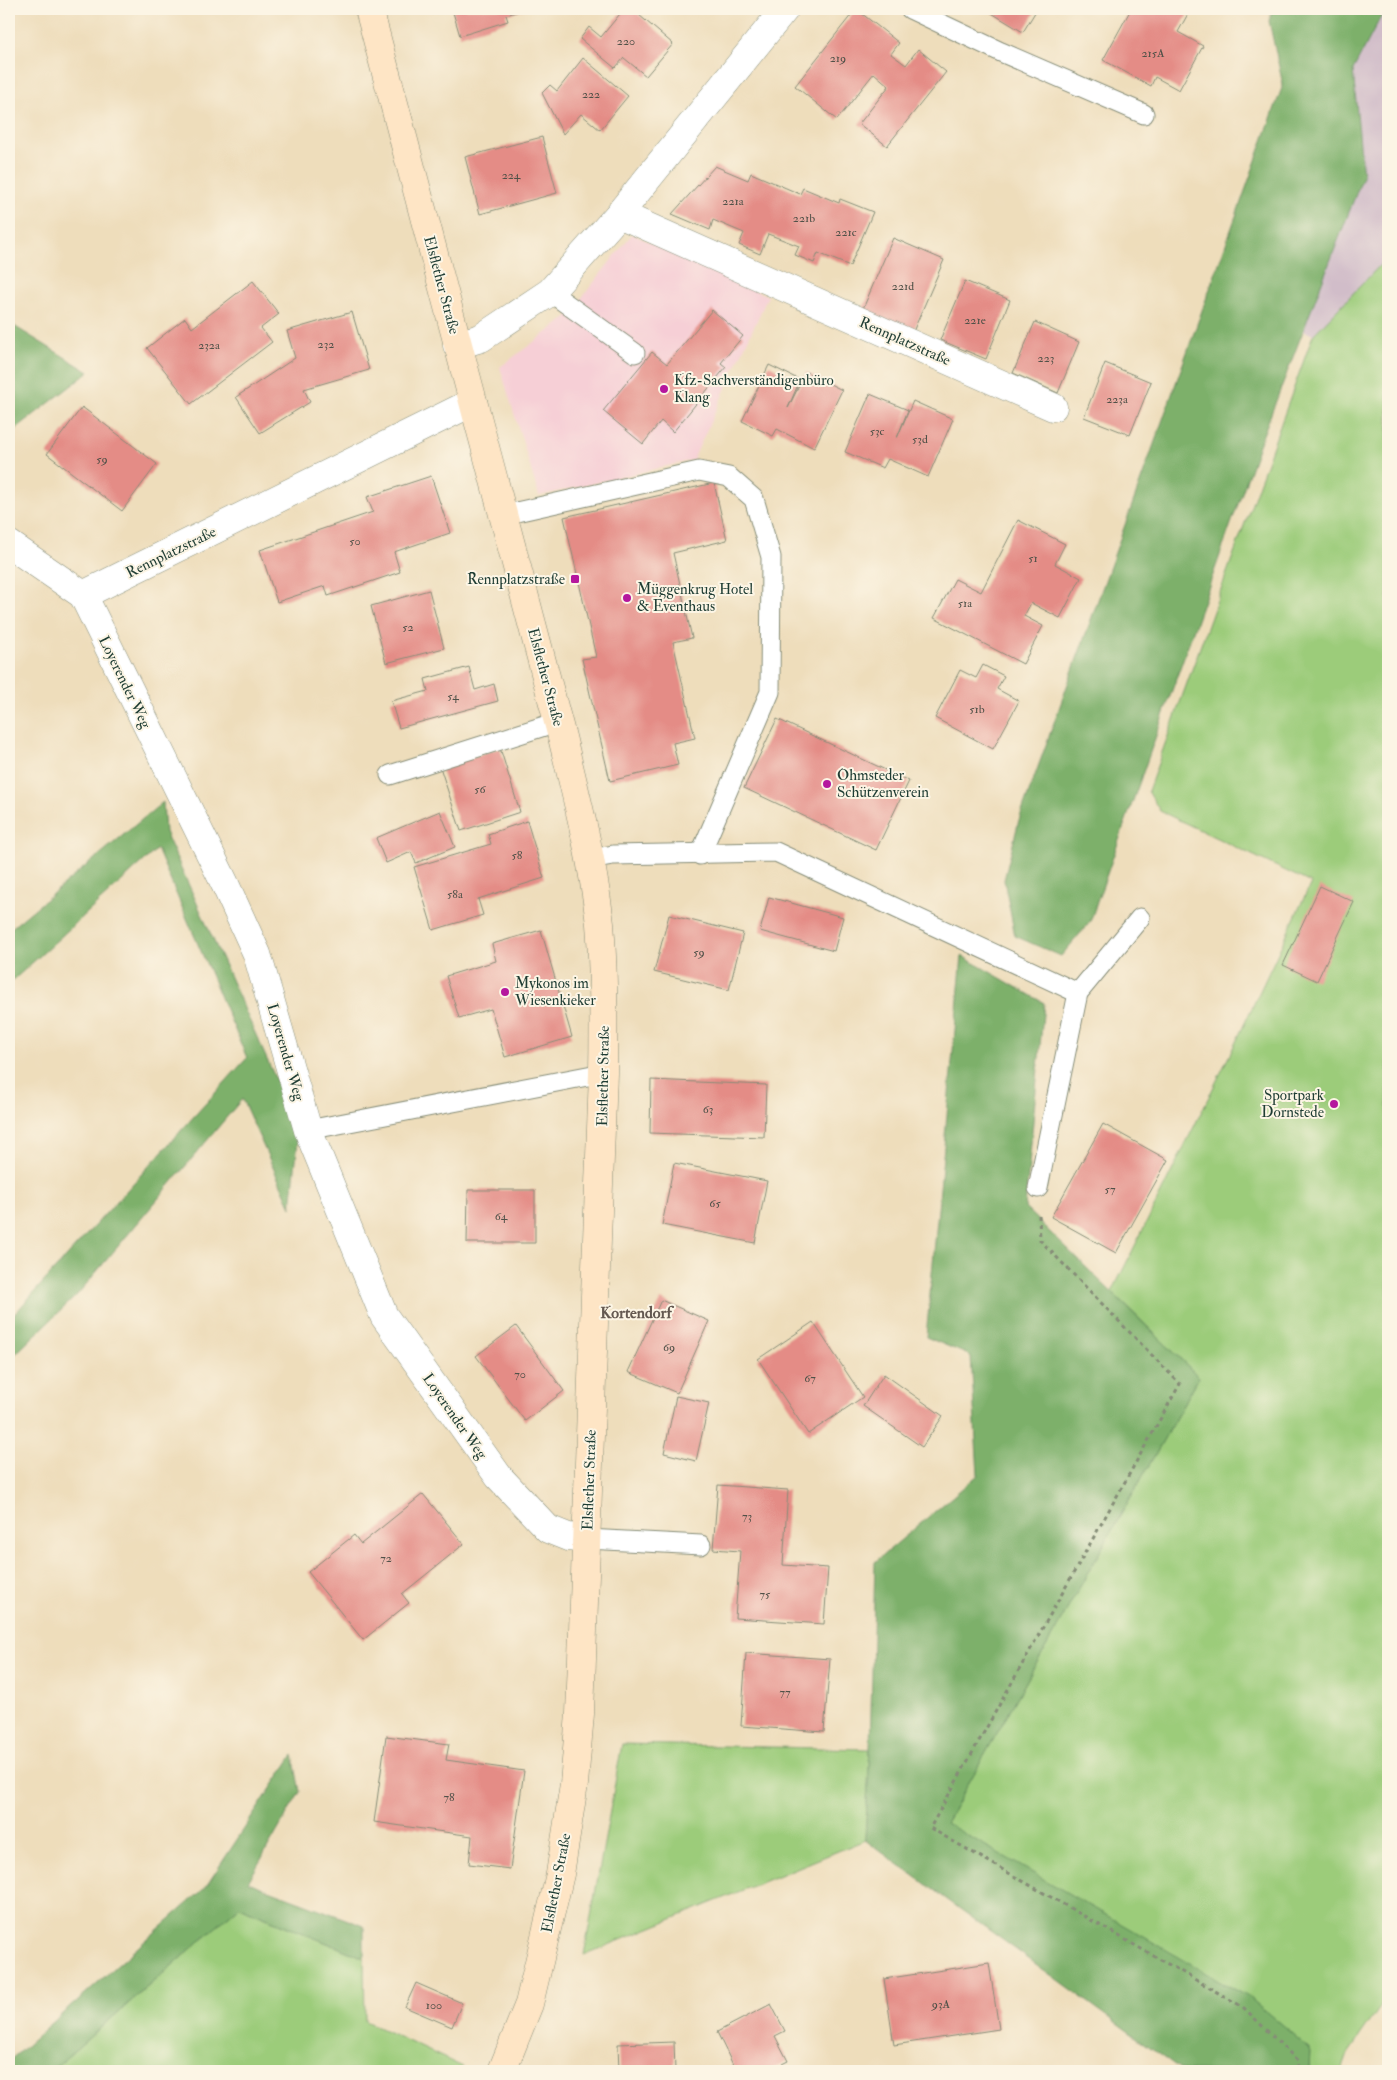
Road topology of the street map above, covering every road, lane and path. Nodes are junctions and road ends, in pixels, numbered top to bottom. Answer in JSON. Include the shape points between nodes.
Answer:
{"nodes":[{"id":1,"x":368,"y":9,"type":"edge"},
{"id":2,"x":784,"y":9,"type":"edge"},
{"id":3,"x":910,"y":9,"type":"edge"},
{"id":4,"x":1144,"y":114,"type":"dead end"},
{"id":5,"x":619,"y":214,"type":"junction"},
{"id":6,"x":550,"y":292,"type":"junction"},
{"id":7,"x":457,"y":345,"type":"junction"},
{"id":8,"x":635,"y":353,"type":"dead end"},
{"id":9,"x":473,"y":402,"type":"junction"},
{"id":10,"x":1053,"y":407,"type":"dead end"},
{"id":11,"x":503,"y":515,"type":"junction"},
{"id":12,"x":9,"y":544,"type":"edge"},
{"id":13,"x":83,"y":594,"type":"junction"},
{"id":14,"x":558,"y":722,"type":"junction"},
{"id":15,"x":390,"y":776,"type":"dead end"},
{"id":16,"x":700,"y":854,"type":"junction"},
{"id":17,"x":590,"y":859,"type":"junction"},
{"id":18,"x":1140,"y":918,"type":"dead end"},
{"id":19,"x":1078,"y":993,"type":"junction"},
{"id":20,"x":604,"y":1073,"type":"junction"},
{"id":21,"x":308,"y":1130,"type":"junction"},
{"id":22,"x":1038,"y":1188,"type":"joint"},
{"id":23,"x":587,"y":1539,"type":"junction"},
{"id":24,"x":701,"y":1544,"type":"dead end"},
{"id":25,"x":502,"y":2071,"type":"edge"},
{"id":26,"x":1298,"y":2071,"type":"edge"}],
"edges":[{"from":1,"to":7,"type":"main road","name":"Elsflether Straße"},
{"from":2,"to":5,"type":"street"},
{"from":3,"to":4,"type":"lane"},
{"from":5,"to":6,"type":"street"},
{"from":5,"to":10,"type":"street","name":"Rennplatzstraße"},
{"from":6,"to":7,"type":"street","via":[[481,338]]},
{"from":6,"to":8,"type":"lane"},
{"from":7,"to":9,"type":"main road","name":"Elsflether Straße"},
{"from":9,"to":11,"type":"main road","name":"Elsflether Straße"},
{"from":9,"to":13,"type":"street","name":"Rennplatzstraße"},
{"from":11,"to":14,"type":"main road","name":"Elsflether Straße"},
{"from":11,"to":16,"type":"lane","via":[[699,471],[729,477],[754,499],[771,557],[770,692]]},
{"from":12,"to":13,"type":"street"},
{"from":13,"to":21,"type":"street","name":"Loyerender Weg","via":[[257,954]]},
{"from":14,"to":15,"type":"lane"},
{"from":14,"to":17,"type":"main road","name":"Elsflether Straße"},
{"from":16,"to":17,"type":"lane","via":[[613,855]]},
{"from":16,"to":19,"type":"lane","via":[[776,852]]},
{"from":17,"to":20,"type":"main road","name":"Elsflether Straße","via":[[600,923]]},
{"from":18,"to":19,"type":"lane"},
{"from":19,"to":22,"type":"lane"},
{"from":20,"to":21,"type":"lane"},
{"from":20,"to":23,"type":"main road","name":"Elsflether Straße"},
{"from":21,"to":23,"type":"street","name":"Loyerender Weg","via":[[384,1316],[499,1478],[548,1529],[568,1537]]},
{"from":22,"to":26,"type":"path","via":[[1040,1240],[1180,1384],[930,1828],[1243,2007],[1298,2061]]},
{"from":23,"to":24,"type":"lane"},
{"from":23,"to":25,"type":"main road","name":"Elsflether Straße","via":[[580,1714],[574,1784],[560,1874],[529,2004]]}]}
